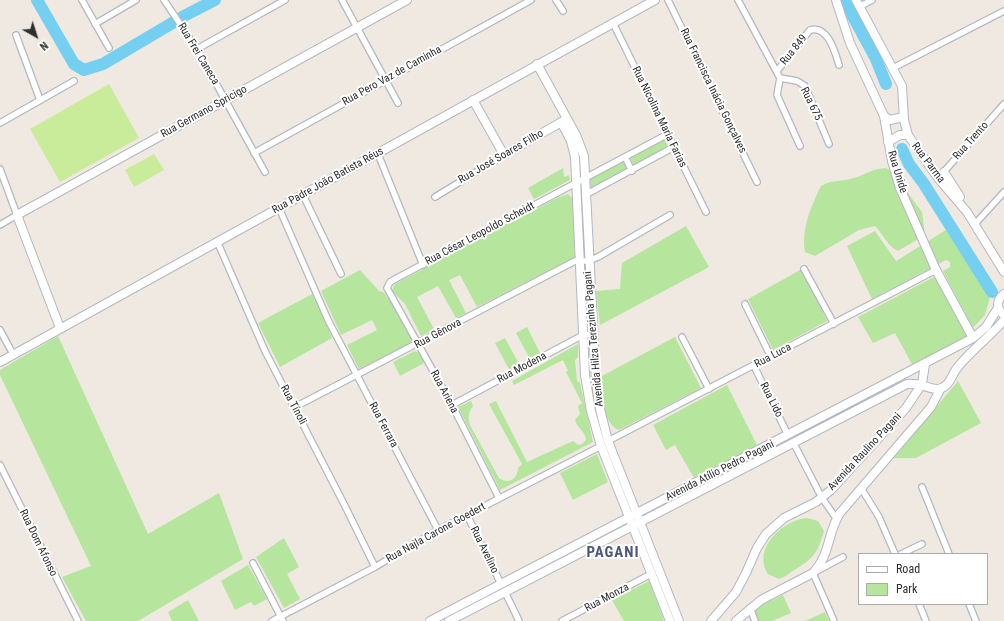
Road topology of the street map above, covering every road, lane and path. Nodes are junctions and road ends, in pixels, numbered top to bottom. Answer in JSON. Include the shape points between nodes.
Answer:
{"nodes":[{"id":1,"x":82,"y":0,"type":"edge"},
{"id":2,"x":136,"y":0,"type":"edge"},
{"id":3,"x":164,"y":0,"type":"edge"},
{"id":4,"x":285,"y":0,"type":"edge"},
{"id":5,"x":342,"y":0,"type":"edge"},
{"id":6,"x":407,"y":0,"type":"edge"},
{"id":7,"x":530,"y":0,"type":"edge"},
{"id":8,"x":556,"y":0,"type":"edge"},
{"id":9,"x":655,"y":0,"type":"edge"},
{"id":10,"x":668,"y":0,"type":"edge"},
{"id":11,"x":738,"y":0,"type":"edge"},
{"id":12,"x":836,"y":0,"type":"edge"},
{"id":13,"x":872,"y":0,"type":"edge"},
{"id":14,"x":858,"y":3,"type":"edge"},
{"id":15,"x":563,"y":11,"type":"dead end"},
{"id":16,"x":1004,"y":11,"type":"edge"},
{"id":17,"x":612,"y":23,"type":"junction"},
{"id":18,"x":95,"y":24,"type":"junction"},
{"id":19,"x":357,"y":28,"type":"junction"},
{"id":20,"x":16,"y":35,"type":"dead end"},
{"id":21,"x":109,"y":48,"type":"dead end"},
{"id":22,"x":197,"y":49,"type":"junction"},
{"id":23,"x":536,"y":64,"type":"junction"},
{"id":24,"x":839,"y":65,"type":"dead end"},
{"id":25,"x":893,"y":68,"type":"junction"},
{"id":26,"x":777,"y":71,"type":"junction"},
{"id":27,"x":780,"y":78,"type":"junction"},
{"id":28,"x":386,"y":80,"type":"junction"},
{"id":29,"x":74,"y":81,"type":"dead end"},
{"id":30,"x":40,"y":100,"type":"junction"},
{"id":31,"x":225,"y":100,"type":"junction"},
{"id":32,"x":473,"y":100,"type":"junction"},
{"id":33,"x":398,"y":103,"type":"dead end"},
{"id":34,"x":1004,"y":104,"type":"edge"},
{"id":35,"x":884,"y":116,"type":"junction"},
{"id":36,"x":903,"y":116,"type":"junction"},
{"id":37,"x":564,"y":120,"type":"junction"},
{"id":38,"x":0,"y":123,"type":"edge"},
{"id":39,"x":668,"y":134,"type":"junction"},
{"id":40,"x":908,"y":136,"type":"junction"},
{"id":41,"x":888,"y":142,"type":"junction"},
{"id":42,"x":829,"y":144,"type":"dead end"},
{"id":43,"x":800,"y":146,"type":"dead end"},
{"id":44,"x":674,"y":147,"type":"junction"},
{"id":45,"x":254,"y":153,"type":"junction"},
{"id":46,"x":378,"y":154,"type":"junction"},
{"id":47,"x":504,"y":155,"type":"junction"},
{"id":48,"x":625,"y":157,"type":"junction"},
{"id":49,"x":0,"y":170,"type":"edge"},
{"id":50,"x":632,"y":171,"type":"junction"},
{"id":51,"x":265,"y":172,"type":"dead end"},
{"id":52,"x":941,"y":175,"type":"junction"},
{"id":53,"x":584,"y":180,"type":"junction"},
{"id":54,"x":758,"y":182,"type":"dead end"},
{"id":55,"x":576,"y":183,"type":"junction"},
{"id":56,"x":1004,"y":192,"type":"edge"},
{"id":57,"x":303,"y":195,"type":"junction"},
{"id":58,"x":585,"y":195,"type":"junction"},
{"id":59,"x":435,"y":197,"type":"dead end"},
{"id":60,"x":279,"y":208,"type":"junction"},
{"id":61,"x":706,"y":212,"type":"dead end"},
{"id":62,"x":17,"y":215,"type":"junction"},
{"id":63,"x":670,"y":215,"type":"dead end"},
{"id":64,"x":975,"y":224,"type":"junction"},
{"id":65,"x":0,"y":225,"type":"edge"},
{"id":66,"x":217,"y":241,"type":"junction"},
{"id":67,"x":584,"y":260,"type":"junction"},
{"id":68,"x":423,"y":265,"type":"junction"},
{"id":69,"x":804,"y":268,"type":"dead end"},
{"id":70,"x":936,"y":270,"type":"junction"},
{"id":71,"x":1004,"y":272,"type":"edge"},
{"id":72,"x":341,"y":274,"type":"dead end"},
{"id":73,"x":387,"y":288,"type":"joint"},
{"id":74,"x":1004,"y":294,"type":"edge"},
{"id":75,"x":745,"y":304,"type":"dead end"},
{"id":76,"x":1001,"y":311,"type":"edge"},
{"id":77,"x":1004,"y":320,"type":"edge"},
{"id":78,"x":834,"y":324,"type":"junction"},
{"id":79,"x":60,"y":328,"type":"junction"},
{"id":80,"x":0,"y":330,"type":"edge"},
{"id":81,"x":593,"y":334,"type":"junction"},
{"id":82,"x":583,"y":335,"type":"junction"},
{"id":83,"x":682,"y":338,"type":"dead end"},
{"id":84,"x":973,"y":338,"type":"junction"},
{"id":85,"x":419,"y":344,"type":"junction"},
{"id":86,"x":594,"y":351,"type":"junction"},
{"id":87,"x":584,"y":352,"type":"junction"},
{"id":88,"x":13,"y":354,"type":"junction"},
{"id":89,"x":771,"y":357,"type":"junction"},
{"id":90,"x":0,"y":362,"type":"edge"},
{"id":91,"x":924,"y":364,"type":"junction"},
{"id":92,"x":754,"y":366,"type":"junction"},
{"id":93,"x":357,"y":376,"type":"junction"},
{"id":94,"x":922,"y":384,"type":"junction"},
{"id":95,"x":942,"y":388,"type":"junction"},
{"id":96,"x":709,"y":389,"type":"junction"},
{"id":97,"x":452,"y":405,"type":"junction"},
{"id":98,"x":295,"y":407,"type":"junction"},
{"id":99,"x":788,"y":435,"type":"junction"},
{"id":100,"x":608,"y":441,"type":"junction"},
{"id":101,"x":793,"y":442,"type":"junction"},
{"id":102,"x":601,"y":446,"type":"junction"},
{"id":103,"x":0,"y":465,"type":"edge"},
{"id":104,"x":922,"y":487,"type":"dead end"},
{"id":105,"x":861,"y":488,"type":"junction"},
{"id":106,"x":499,"y":498,"type":"junction"},
{"id":107,"x":822,"y":498,"type":"junction"},
{"id":108,"x":467,"y":515,"type":"junction"},
{"id":109,"x":628,"y":518,"type":"junction"},
{"id":110,"x":638,"y":518,"type":"junction"},
{"id":111,"x":836,"y":518,"type":"junction"},
{"id":112,"x":632,"y":526,"type":"junction"},
{"id":113,"x":438,"y":530,"type":"junction"},
{"id":114,"x":922,"y":544,"type":"dead end"},
{"id":115,"x":895,"y":553,"type":"edge"},
{"id":116,"x":898,"y":553,"type":"edge"},
{"id":117,"x":949,"y":553,"type":"edge"},
{"id":118,"x":843,"y":557,"type":"dead end"},
{"id":119,"x":253,"y":564,"type":"dead end"},
{"id":120,"x":375,"y":567,"type":"junction"},
{"id":121,"x":813,"y":573,"type":"junction"},
{"id":122,"x":651,"y":574,"type":"junction"},
{"id":123,"x":501,"y":584,"type":"junction"},
{"id":124,"x":505,"y":592,"type":"junction"},
{"id":125,"x":919,"y":605,"type":"edge"},
{"id":126,"x":969,"y":605,"type":"edge"},
{"id":127,"x":750,"y":608,"type":"junction"},
{"id":128,"x":282,"y":619,"type":"edge"},
{"id":129,"x":78,"y":621,"type":"edge"},
{"id":130,"x":272,"y":621,"type":"edge"},
{"id":131,"x":430,"y":621,"type":"edge"},
{"id":132,"x":449,"y":621,"type":"edge"},
{"id":133,"x":519,"y":621,"type":"edge"},
{"id":134,"x":562,"y":621,"type":"edge"},
{"id":135,"x":670,"y":621,"type":"edge"},
{"id":136,"x":679,"y":621,"type":"edge"},
{"id":137,"x":711,"y":621,"type":"edge"},
{"id":138,"x":736,"y":621,"type":"edge"},
{"id":139,"x":755,"y":621,"type":"edge"},
{"id":140,"x":834,"y":621,"type":"edge"},
{"id":141,"x":926,"y":621,"type":"edge"},
{"id":142,"x":976,"y":621,"type":"edge"}],
"edges":[{"from":1,"to":18,"type":"street"},
{"from":2,"to":18,"type":"street"},
{"from":3,"to":22,"type":"street","name":"Rua Frei Caneca"},
{"from":4,"to":22,"type":"street"},
{"from":5,"to":19,"type":"street"},
{"from":6,"to":19,"type":"main road","name":"Rua Germano Spricigo"},
{"from":7,"to":28,"type":"street","name":"Rua Pero Vaz de Caminha"},
{"from":8,"to":15,"type":"street"},
{"from":9,"to":17,"type":"main road","name":"Rua Padre João Batista Réus"},
{"from":10,"to":54,"type":"street","name":"Rua Francisca Inácia Gonçalves"},
{"from":11,"to":26,"type":"street"},
{"from":12,"to":35,"type":"main road","name":"Rua Unide","via":[[850,43]]},
{"from":13,"to":14,"type":"street"},
{"from":14,"to":25,"type":"main road","name":"Rua Parma"},
{"from":16,"to":25,"type":"street"},
{"from":17,"to":23,"type":"main road","name":"Rua Padre João Batista Réus"},
{"from":17,"to":39,"type":"street","name":"Rua Nicolina Maria Farias"},
{"from":18,"to":21,"type":"street"},
{"from":19,"to":28,"type":"street"},
{"from":19,"to":31,"type":"main road","name":"Rua Germano Spricigo"},
{"from":20,"to":30,"type":"street"},
{"from":22,"to":31,"type":"street","name":"Rua Frei Caneca"},
{"from":23,"to":32,"type":"main road","name":"Rua Padre João Batista Réus"},
{"from":23,"to":37,"type":"main road"},
{"from":24,"to":26,"type":"street","name":"Rua 849","via":[[830,41],[815,29],[810,30]]},
{"from":25,"to":36,"type":"main road","name":"Rua Parma","via":[[902,86]]},
{"from":26,"to":27,"type":"street"},
{"from":27,"to":42,"type":"street","name":"Rua 675","via":[[805,86]]},
{"from":27,"to":43,"type":"street","via":[[777,95]]},
{"from":28,"to":33,"type":"street"},
{"from":28,"to":45,"type":"street","name":"Rua Pero Vaz de Caminha"},
{"from":29,"to":30,"type":"street"},
{"from":30,"to":38,"type":"street"},
{"from":31,"to":45,"type":"street","name":"Rua Frei Caneca"},
{"from":31,"to":62,"type":"main road","name":"Rua Germano Spricigo"},
{"from":32,"to":46,"type":"main road","name":"Rua Padre João Batista Réus"},
{"from":32,"to":47,"type":"main road"},
{"from":34,"to":52,"type":"street","name":"Rua Trento"},
{"from":35,"to":36,"type":"main road","via":[[890,120]]},
{"from":35,"to":41,"type":"main road","name":"Rua Unide"},
{"from":36,"to":40,"type":"main road","name":"Rua Parma"},
{"from":37,"to":47,"type":"main road","name":"Rua José Soares Filho"},
{"from":37,"to":53,"type":"main road","name":"Avenida Hilza Terezinha Pagani","via":[[582,149]]},
{"from":37,"to":55,"type":"main road","name":"Avenida Hilza Terezinha Pagani","via":[[573,149]]},
{"from":39,"to":44,"type":"street","name":"Rua Nicolina Maria Farias"},
{"from":39,"to":48,"type":"street","name":"Rua César Leopoldo Scheidt"},
{"from":40,"to":41,"type":"main road","via":[[900,135]]},
{"from":40,"to":52,"type":"main road","name":"Rua Parma"},
{"from":41,"to":70,"type":"main road","name":"Rua Unide","via":[[900,188]]},
{"from":44,"to":50,"type":"street"},
{"from":44,"to":61,"type":"street","name":"Rua Nicolina Maria Farias"},
{"from":45,"to":51,"type":"street","name":"Rua Frei Caneca"},
{"from":46,"to":57,"type":"main road","name":"Rua Padre João Batista Réus"},
{"from":46,"to":68,"type":"street"},
{"from":47,"to":59,"type":"street","name":"Rua José Soares Filho"},
{"from":48,"to":50,"type":"street"},
{"from":48,"to":53,"type":"street","name":"Rua César Leopoldo Scheidt"},
{"from":49,"to":62,"type":"street"},
{"from":50,"to":58,"type":"street"},
{"from":52,"to":64,"type":"main road","name":"Rua Parma"},
{"from":53,"to":55,"type":"street","name":"Rua César Leopoldo Scheidt"},
{"from":53,"to":58,"type":"main road","name":"Avenida Hilza Terezinha Pagani"},
{"from":55,"to":67,"type":"main road","name":"Avenida Hilza Terezinha Pagani"},
{"from":55,"to":68,"type":"street","name":"Rua César Leopoldo Scheidt"},
{"from":56,"to":64,"type":"street"},
{"from":57,"to":60,"type":"main road","name":"Rua Padre João Batista Réus"},
{"from":57,"to":72,"type":"street"},
{"from":58,"to":67,"type":"main road","name":"Avenida Hilza Terezinha Pagani"},
{"from":60,"to":66,"type":"main road","name":"Rua Padre João Batista Réus"},
{"from":60,"to":93,"type":"street","name":"Rua Ferrara","via":[[328,320]]},
{"from":62,"to":65,"type":"street","name":"Rua Germano Spricigo"},
{"from":62,"to":79,"type":"main road"},
{"from":63,"to":67,"type":"street","name":"Rua Gênova","via":[[598,257]]},
{"from":64,"to":71,"type":"main road","name":"Rua Parma"},
{"from":66,"to":79,"type":"main road","name":"Rua Padre João Batista Réus"},
{"from":66,"to":98,"type":"street","name":"Rua Tínoli","via":[[265,351]]},
{"from":67,"to":81,"type":"main road","name":"Avenida Hilza Terezinha Pagani"},
{"from":67,"to":82,"type":"main road","name":"Avenida Hilza Terezinha Pagani"},
{"from":67,"to":85,"type":"street","name":"Rua Gênova","via":[[575,261]]},
{"from":68,"to":73,"type":"street","name":"Rua César Leopoldo Scheidt","via":[[390,282]]},
{"from":69,"to":78,"type":"street"},
{"from":70,"to":78,"type":"street","name":"Rua Luca"},
{"from":70,"to":84,"type":"main road","name":"Rua Unide"},
{"from":73,"to":85,"type":"street","name":"Rua Ariena"},
{"from":74,"to":76,"type":"main road","name":"Avenida Atílio Pedro Pagani","via":[[998,301]]},
{"from":75,"to":89,"type":"street"},
{"from":76,"to":84,"type":"main road","name":"Avenida Atílio Pedro Pagani"},
{"from":77,"to":95,"type":"main road","via":[[970,353]]},
{"from":78,"to":89,"type":"street","name":"Rua Luca"},
{"from":79,"to":88,"type":"main road","name":"Rua Padre João Batista Réus"},
{"from":80,"to":88,"type":"street"},
{"from":81,"to":82,"type":"street","name":"Rua Modena"},
{"from":81,"to":86,"type":"main road","name":"Avenida Hilza Terezinha Pagani"},
{"from":82,"to":87,"type":"main road","name":"Avenida Hilza Terezinha Pagani"},
{"from":82,"to":97,"type":"street","name":"Rua Modena"},
{"from":83,"to":96,"type":"street"},
{"from":84,"to":91,"type":"main road","name":"Avenida Atílio Pedro Pagani"},
{"from":85,"to":93,"type":"street","name":"Rua Gênova"},
{"from":85,"to":97,"type":"street","name":"Rua Ariena"},
{"from":86,"to":87,"type":"main road"},
{"from":86,"to":100,"type":"main road","name":"Avenida Hilza Terezinha Pagani","via":[[600,409]]},
{"from":87,"to":102,"type":"main road","name":"Avenida Hilza Terezinha Pagani","via":[[587,393]]},
{"from":88,"to":90,"type":"main road","name":"Rua Padre João Batista Réus"},
{"from":89,"to":92,"type":"street","name":"Rua Luca"},
{"from":91,"to":94,"type":"main road"},
{"from":91,"to":99,"type":"main road","name":"Avenida Atílio Pedro Pagani"},
{"from":92,"to":96,"type":"street","name":"Rua Luca"},
{"from":92,"to":99,"type":"street","name":"Rua Lido"},
{"from":93,"to":98,"type":"street","name":"Rua Gênova"},
{"from":93,"to":113,"type":"street","name":"Rua Ferrara"},
{"from":94,"to":95,"type":"main road","name":"Avenida Atílio Pedro Pagani","via":[[936,389]]},
{"from":94,"to":101,"type":"main road","name":"Avenida Atílio Pedro Pagani","via":[[907,384]]},
{"from":94,"to":107,"type":"main road","name":"Avenida Raulino Pagani","via":[[906,408]]},
{"from":95,"to":105,"type":"main road","name":"Avenida Raulino Pagani","via":[[931,406]]},
{"from":96,"to":100,"type":"street","name":"Rua Luca"},
{"from":97,"to":106,"type":"street","name":"Rua Ariena"},
{"from":98,"to":120,"type":"street","name":"Rua Tínoli"},
{"from":99,"to":110,"type":"main road","name":"Avenida Atílio Pedro Pagani"},
{"from":100,"to":102,"type":"main road"},
{"from":100,"to":110,"type":"main road","name":"Avenida Hilza Terezinha Pagani"},
{"from":101,"to":107,"type":"street"},
{"from":101,"to":110,"type":"main road","name":"Avenida Atílio Pedro Pagani"},
{"from":102,"to":106,"type":"street","name":"Rua Najla Carone Goedert"},
{"from":102,"to":109,"type":"main road","name":"Avenida Hilza Terezinha Pagani"},
{"from":103,"to":129,"type":"street","name":"Rua Dom Afonso"},
{"from":104,"to":117,"type":"street"},
{"from":105,"to":111,"type":"main road","name":"Avenida Raulino Pagani"},
{"from":105,"to":115,"type":"street","via":[[880,517]]},
{"from":106,"to":108,"type":"street","name":"Rua Najla Carone Goedert"},
{"from":107,"to":111,"type":"street"},
{"from":107,"to":137,"type":"main road","name":"Avenida Raulino Pagani","via":[[784,518],[769,531],[757,548],[736,592]]},
{"from":108,"to":113,"type":"street","name":"Rua Najla Carone Goedert"},
{"from":108,"to":123,"type":"street","name":"Rua Avelino"},
{"from":109,"to":110,"type":"main road","name":"Avenida Atílio Pedro Pagani"},
{"from":109,"to":112,"type":"main road","name":"Avenida Hilza Terezinha Pagani"},
{"from":109,"to":123,"type":"main road","name":"Avenida Atílio Pedro Pagani"},
{"from":110,"to":112,"type":"main road","name":"Avenida Atílio Pedro Pagani"},
{"from":110,"to":136,"type":"main road","name":"Avenida Hilza Terezinha Pagani"},
{"from":111,"to":121,"type":"main road","name":"Avenida Raulino Pagani","via":[[826,553]]},
{"from":112,"to":122,"type":"main road","name":"Avenida Hilza Terezinha Pagani"},
{"from":112,"to":124,"type":"main road","name":"Avenida Atílio Pedro Pagani"},
{"from":113,"to":120,"type":"street","name":"Rua Najla Carone Goedert"},
{"from":114,"to":116,"type":"street"},
{"from":118,"to":121,"type":"street"},
{"from":119,"to":128,"type":"street"},
{"from":120,"to":128,"type":"street","name":"Rua Najla Carone Goedert"},
{"from":121,"to":127,"type":"main road","name":"Avenida Raulino Pagani"},
{"from":121,"to":140,"type":"street"},
{"from":122,"to":134,"type":"street","name":"Rua Monza"},
{"from":122,"to":135,"type":"main road","name":"Avenida Hilza Terezinha Pagani"},
{"from":123,"to":131,"type":"main road","name":"Avenida Atílio Pedro Pagani"},
{"from":124,"to":132,"type":"main road","name":"Avenida Atílio Pedro Pagani"},
{"from":124,"to":133,"type":"street"},
{"from":125,"to":141,"type":"street"},
{"from":126,"to":142,"type":"street"},
{"from":127,"to":138,"type":"main road","name":"Avenida Raulino Pagani"},
{"from":127,"to":139,"type":"street"},
{"from":128,"to":130,"type":"street","name":"Rua Najla Carone Goedert"}]}
